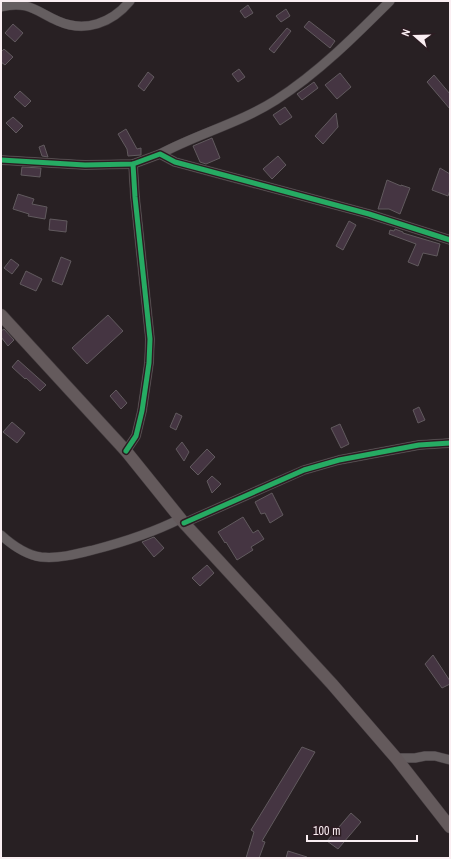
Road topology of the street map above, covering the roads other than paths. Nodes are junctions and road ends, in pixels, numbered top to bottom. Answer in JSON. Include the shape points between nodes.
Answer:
{"nodes":[{"id":1,"x":130,"y":1,"type":"edge"},
{"id":2,"x":390,"y":1,"type":"edge"},
{"id":3,"x":1,"y":7,"type":"edge"},
{"id":4,"x":160,"y":154,"type":"junction"},
{"id":5,"x":1,"y":160,"type":"edge"},
{"id":6,"x":133,"y":164,"type":"junction"},
{"id":7,"x":450,"y":240,"type":"edge"},
{"id":8,"x":1,"y":315,"type":"edge"},
{"id":9,"x":450,"y":443,"type":"edge"},
{"id":10,"x":126,"y":451,"type":"junction"},
{"id":11,"x":182,"y":521,"type":"junction"},
{"id":12,"x":1,"y":535,"type":"edge"},
{"id":13,"x":396,"y":758,"type":"junction"},
{"id":14,"x":450,"y":760,"type":"edge"},
{"id":15,"x":450,"y":827,"type":"edge"}],
"edges":[{"from":1,"to":3,"type":"street","via":[[117,14],[95,26],[87,27],[60,22],[32,5],[19,3]]},
{"from":2,"to":4,"type":"street","via":[[326,61],[275,101]]},
{"from":4,"to":6,"type":"street"},
{"from":4,"to":7,"type":"street","via":[[176,162],[369,214]]},
{"from":5,"to":6,"type":"street","via":[[85,165]]},
{"from":6,"to":10,"type":"street","via":[[134,197],[150,339],[142,411],[136,436]]},
{"from":8,"to":10,"type":"main road"},
{"from":9,"to":11,"type":"street","via":[[412,446],[339,460],[304,470]]},
{"from":10,"to":11,"type":"main road"},
{"from":11,"to":12,"type":"street","via":[[142,536],[56,557],[30,555]]},
{"from":11,"to":13,"type":"main road","via":[[332,684]]},
{"from":13,"to":14,"type":"street","via":[[435,756]]},
{"from":13,"to":15,"type":"main road"}]}
